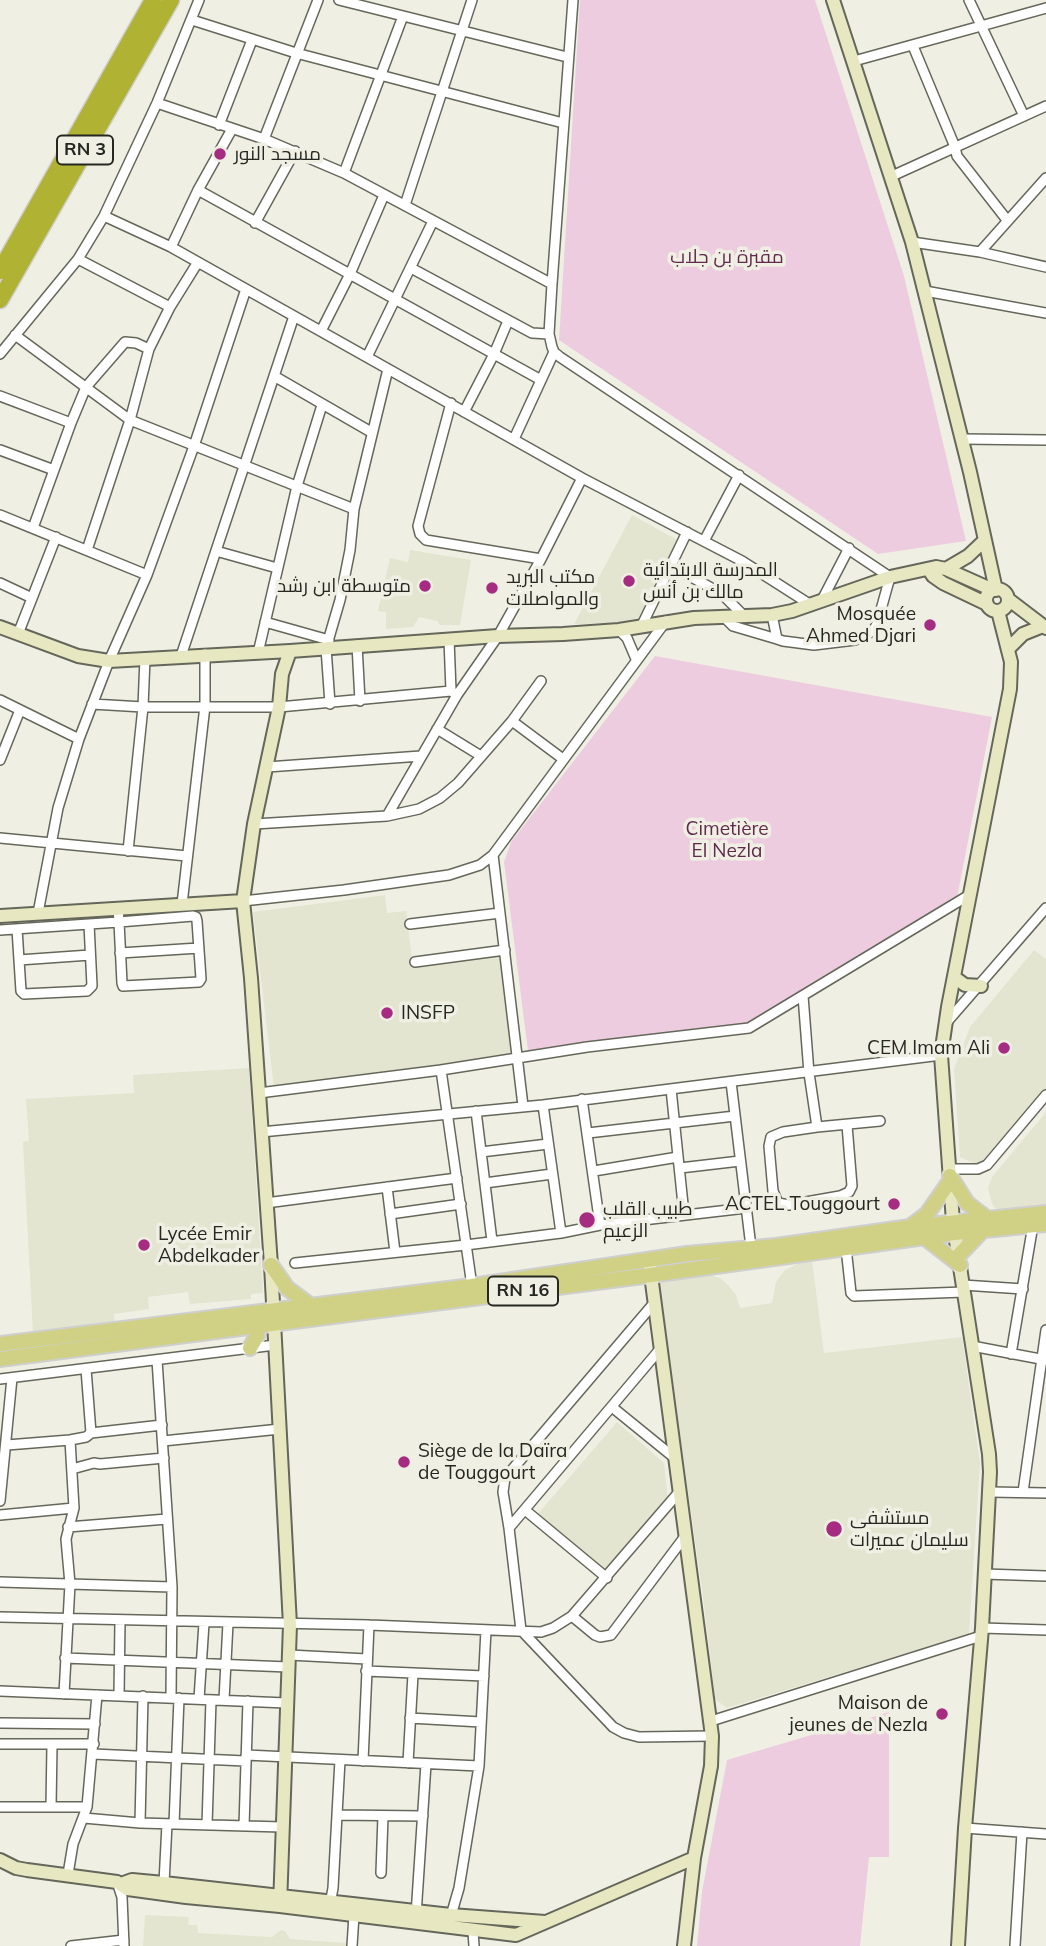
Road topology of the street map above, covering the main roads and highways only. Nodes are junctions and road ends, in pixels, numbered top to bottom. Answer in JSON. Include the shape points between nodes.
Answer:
{"nodes":[{"id":1,"x":153,"y":0,"type":"edge"},
{"id":2,"x":171,"y":0,"type":"edge"},
{"id":3,"x":0,"y":271,"type":"edge"},
{"id":4,"x":0,"y":300,"type":"edge"},
{"id":5,"x":1046,"y":1213,"type":"edge"},
{"id":6,"x":1039,"y":1225,"type":"edge"},
{"id":7,"x":985,"y":1226,"type":"junction"},
{"id":8,"x":910,"y":1227,"type":"junction"},
{"id":9,"x":953,"y":1228,"type":"junction"},
{"id":10,"x":924,"y":1237,"type":"junction"},
{"id":11,"x":271,"y":1265,"type":"road end"},
{"id":12,"x":650,"y":1267,"type":"junction"},
{"id":13,"x":311,"y":1306,"type":"junction"},
{"id":14,"x":274,"y":1317,"type":"junction"},
{"id":15,"x":256,"y":1326,"type":"junction"},
{"id":16,"x":0,"y":1344,"type":"edge"},
{"id":17,"x":250,"y":1348,"type":"road end"},
{"id":18,"x":0,"y":1359,"type":"edge"}],
"edges":[{"from":1,"to":3,"type":"highway","number":"RN 3"},
{"from":2,"to":4,"type":"highway","number":"RN 3"},
{"from":5,"to":7,"type":"main road","number":"RN 16"},
{"from":6,"to":7,"type":"main road","number":"RN 16"},
{"from":7,"to":8,"type":"main road","via":[[950,1175],[927,1214]]},
{"from":7,"to":9,"type":"main road","number":"RN 16"},
{"from":7,"to":10,"type":"main road","via":[[960,1260]]},
{"from":8,"to":9,"type":"main road","number":"RN 16"},
{"from":8,"to":12,"type":"main road","number":"RN 16","via":[[751,1247]]},
{"from":9,"to":10,"type":"main road","number":"RN 16"},
{"from":10,"to":12,"type":"main road","number":"RN 16"},
{"from":11,"to":13,"type":"main road","via":[[287,1288]]},
{"from":12,"to":13,"type":"main road","number":"RN 16"},
{"from":12,"to":14,"type":"main road","number":"RN 16"},
{"from":13,"to":14,"type":"main road","number":"RN 16"},
{"from":14,"to":15,"type":"main road","number":"RN 16"},
{"from":14,"to":16,"type":"main road","number":"RN 16"},
{"from":15,"to":17,"type":"main road","via":[[257,1336]]},
{"from":15,"to":18,"type":"main road","number":"RN 16"}]}
